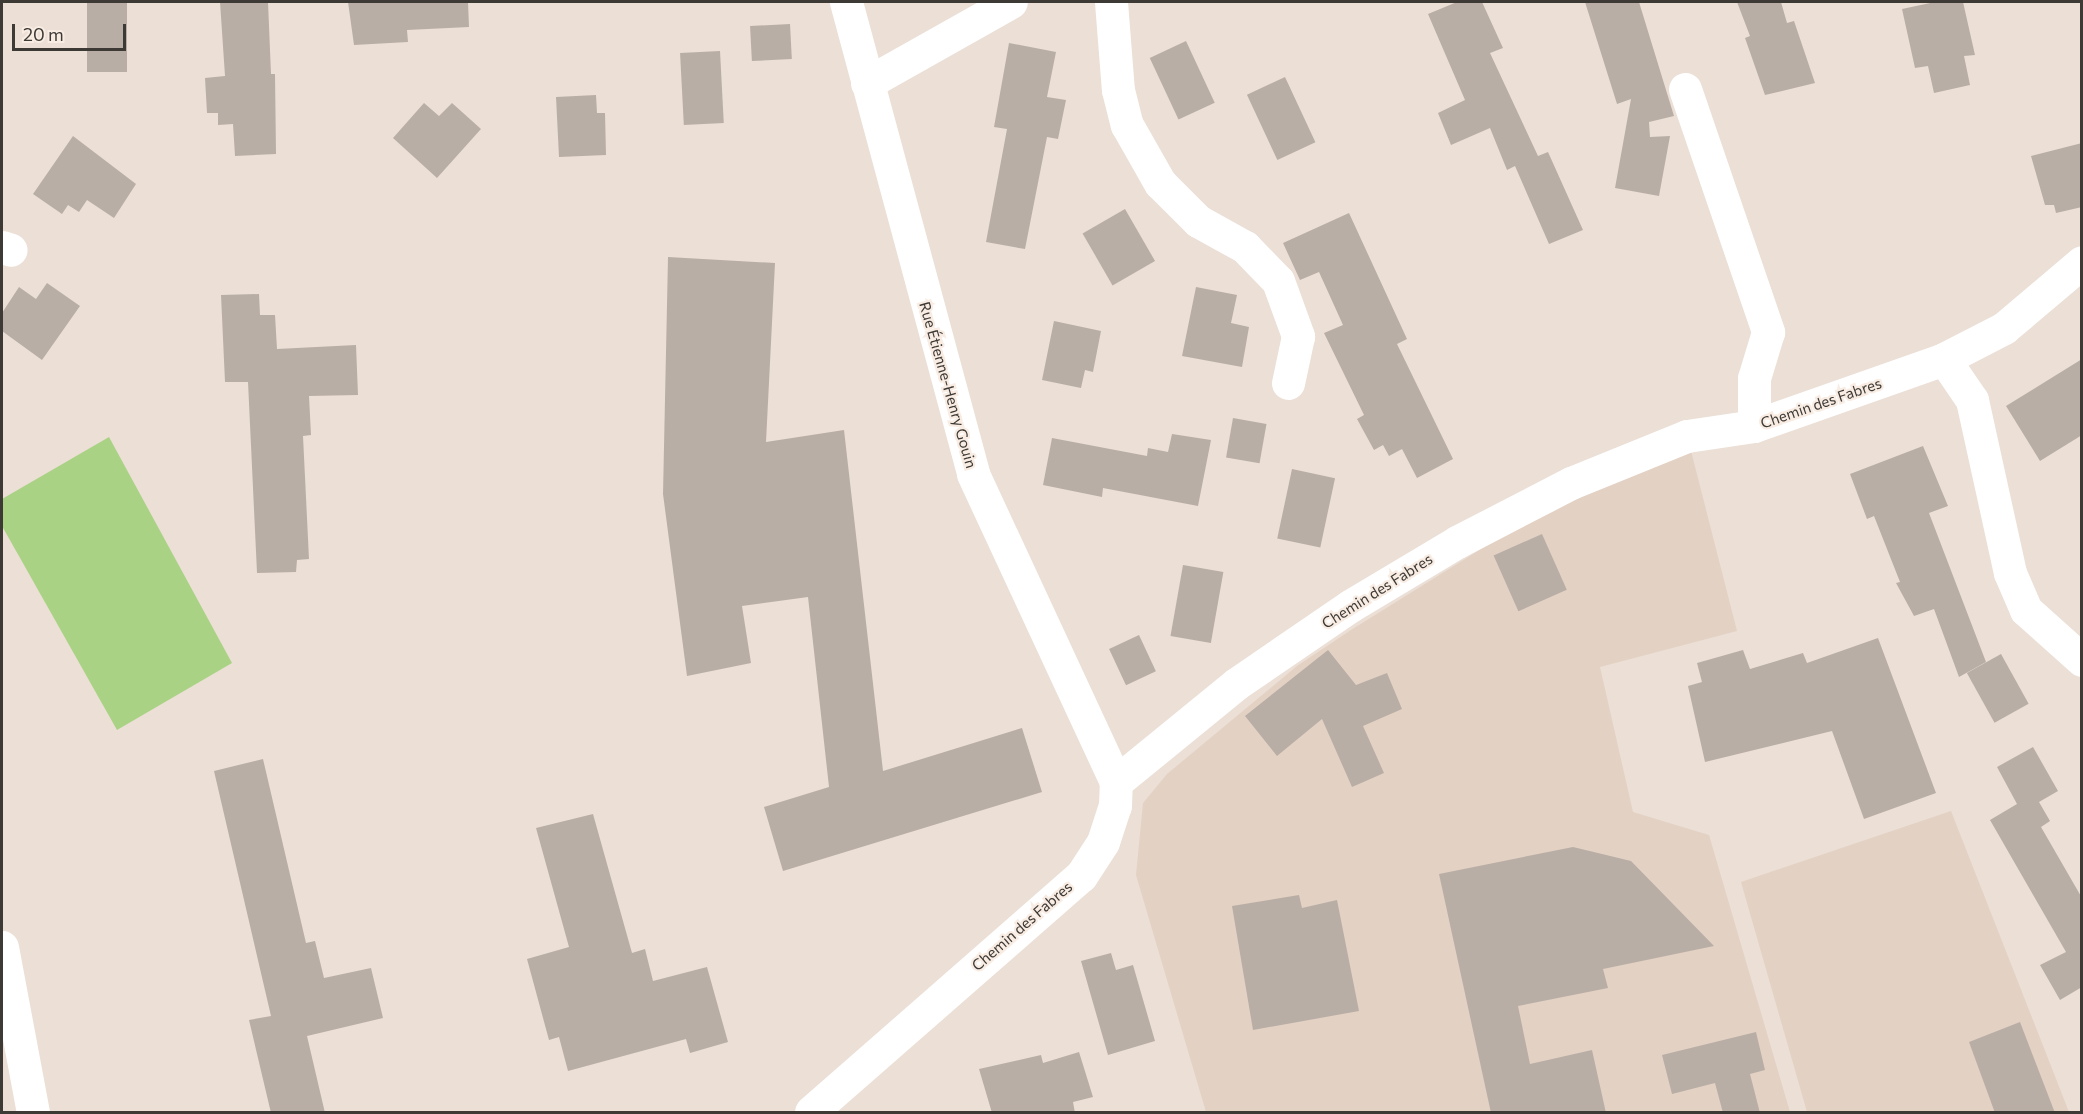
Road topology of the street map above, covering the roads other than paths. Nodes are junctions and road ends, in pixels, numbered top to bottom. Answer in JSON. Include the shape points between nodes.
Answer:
{"nodes":[{"id":1,"x":846,"y":2,"type":"edge"},
{"id":2,"x":1011,"y":2,"type":"edge"},
{"id":3,"x":1111,"y":2,"type":"edge"},
{"id":4,"x":867,"y":82,"type":"junction"},
{"id":5,"x":1685,"y":89,"type":"dead end"},
{"id":6,"x":2082,"y":262,"type":"edge"},
{"id":7,"x":1944,"y":359,"type":"junction"},
{"id":8,"x":1288,"y":383,"type":"dead end"},
{"id":9,"x":1754,"y":426,"type":"junction"},
{"id":10,"x":2082,"y":660,"type":"edge"},
{"id":11,"x":1116,"y":782,"type":"junction"},
{"id":12,"x":2,"y":947,"type":"edge"},
{"id":13,"x":33,"y":1113,"type":"edge"},
{"id":14,"x":811,"y":1113,"type":"edge"}],
"edges":[{"from":1,"to":4,"type":"street","name":"Rue Étienne-Henry Gouin"},
{"from":2,"to":4,"type":"street"},
{"from":3,"to":8,"type":"street","via":[[1118,90],[1127,125],[1160,183],[1198,221],[1245,247],[1278,281],[1298,336]]},
{"from":4,"to":11,"type":"street","name":"Rue Étienne-Henry Gouin","via":[[973,474]]},
{"from":5,"to":9,"type":"street","via":[[1768,332],[1754,378]]},
{"from":6,"to":7,"type":"street","name":"Chemin des Fabres","via":[[2004,328]]},
{"from":7,"to":9,"type":"street","name":"Chemin des Fabres"},
{"from":7,"to":10,"type":"street","via":[[1972,400],[2010,573],[2026,610]]},
{"from":9,"to":11,"type":"street","name":"Chemin des Fabres","via":[[1688,436],[1571,483],[1457,542],[1350,606],[1236,684]]},
{"from":11,"to":14,"type":"street","name":"Chemin des Fabres","via":[[1115,806],[1103,842],[1081,876]]},
{"from":12,"to":13,"type":"street"}]}
